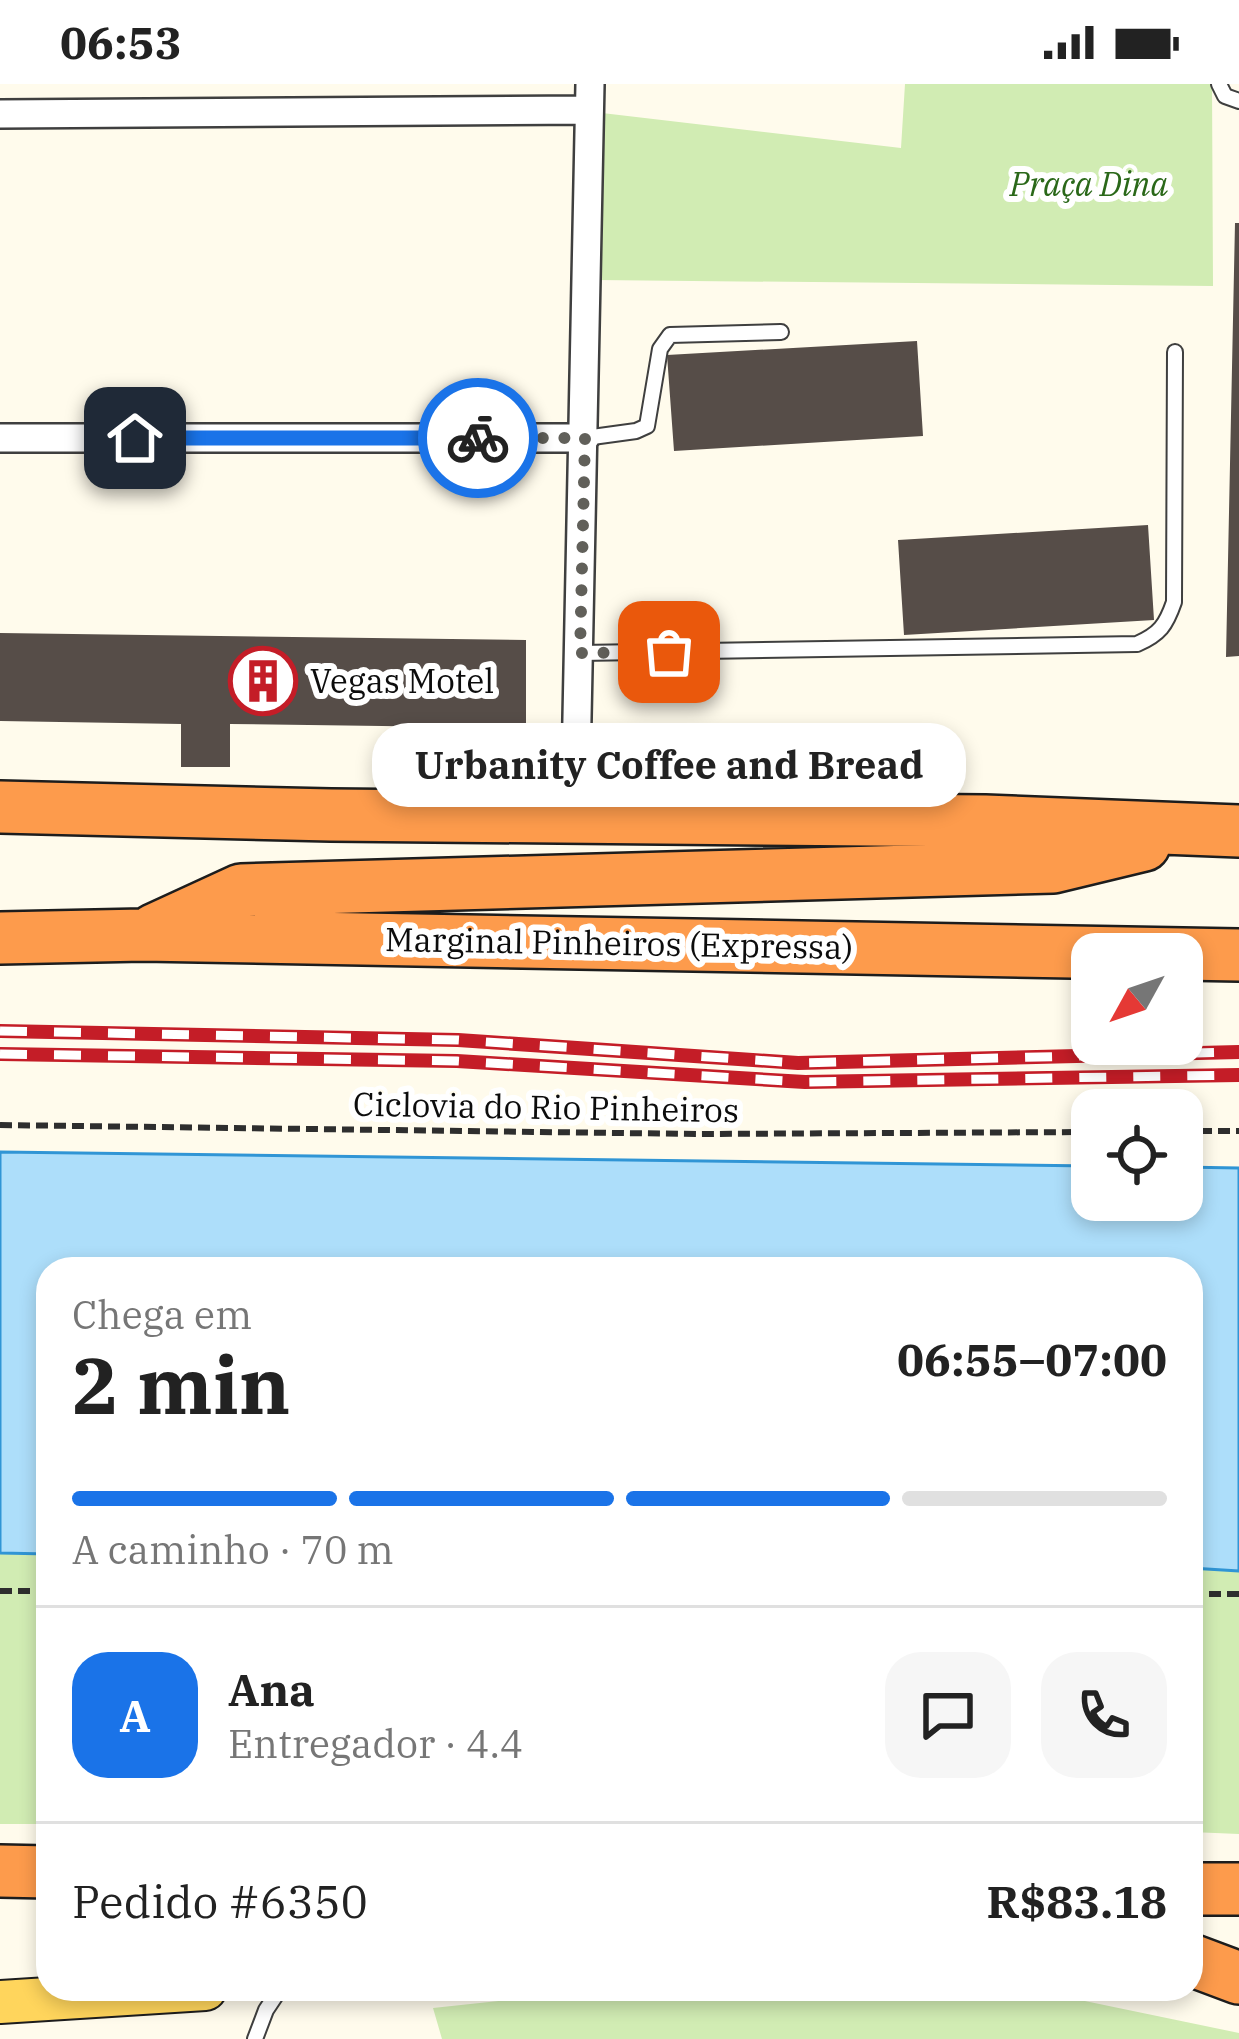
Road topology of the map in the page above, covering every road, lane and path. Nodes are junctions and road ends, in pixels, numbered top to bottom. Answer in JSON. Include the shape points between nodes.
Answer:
{"nodes":[{"id":1,"x":1219,"y":84,"type":"edge"},
{"id":2,"x":590,"y":97,"type":"edge"},
{"id":3,"x":1239,"y":101,"type":"edge"},
{"id":4,"x":0,"y":114,"type":"edge"},
{"id":5,"x":781,"y":332,"type":"dead end"},
{"id":6,"x":1175,"y":352,"type":"dead end"},
{"id":7,"x":0,"y":438,"type":"edge"},
{"id":8,"x":585,"y":438,"type":"junction"},
{"id":9,"x":580,"y":653,"type":"junction"},
{"id":10,"x":0,"y":807,"type":"edge"},
{"id":11,"x":575,"y":815,"type":"junction"},
{"id":12,"x":1220,"y":831,"type":"edge"},
{"id":13,"x":143,"y":935,"type":"junction"},
{"id":14,"x":0,"y":938,"type":"edge"},
{"id":15,"x":1239,"y":955,"type":"edge"},
{"id":16,"x":0,"y":1125,"type":"edge"},
{"id":17,"x":1203,"y":1131,"type":"edge"},
{"id":18,"x":1239,"y":1131,"type":"edge"},
{"id":19,"x":1071,"y":1132,"type":"edge"},
{"id":20,"x":0,"y":1591,"type":"edge"},
{"id":21,"x":36,"y":1591,"type":"edge"},
{"id":22,"x":1203,"y":1594,"type":"edge"},
{"id":23,"x":1239,"y":1594,"type":"edge"},
{"id":24,"x":0,"y":1871,"type":"edge"},
{"id":25,"x":36,"y":1872,"type":"edge"},
{"id":26,"x":1203,"y":1888,"type":"edge"},
{"id":27,"x":1239,"y":1889,"type":"edge"},
{"id":28,"x":1203,"y":1964,"type":"edge"},
{"id":29,"x":1239,"y":1978,"type":"edge"},
{"id":30,"x":1203,"y":1986,"type":"edge"},
{"id":31,"x":1239,"y":1994,"type":"edge"},
{"id":32,"x":36,"y":2000,"type":"edge"},
{"id":33,"x":272,"y":2001,"type":"edge"},
{"id":34,"x":0,"y":2002,"type":"edge"},
{"id":35,"x":255,"y":2039,"type":"edge"}],
"edges":[{"from":1,"to":3,"type":"lane"},
{"from":2,"to":4,"type":"street"},
{"from":2,"to":8,"type":"street"},
{"from":5,"to":8,"type":"lane","via":[[670,335],[660,349],[647,426]]},
{"from":6,"to":9,"type":"lane","via":[[1174,602],[1154,637],[1137,644]]},
{"from":7,"to":8,"type":"street"},
{"from":8,"to":9,"type":"street"},
{"from":9,"to":11,"type":"street"},
{"from":10,"to":11,"type":"highway"},
{"from":11,"to":12,"type":"highway"},
{"from":12,"to":13,"type":"highway","via":[[1053,867],[241,890]]},
{"from":13,"to":14,"type":"highway","name":"Marginal Pinheiros (Expressa)"},
{"from":13,"to":15,"type":"highway","name":"Marginal Pinheiros (Expressa)"},
{"from":16,"to":19,"type":"path","name":"Ciclovia do Rio Pinheiros"},
{"from":17,"to":18,"type":"path"},
{"from":20,"to":21,"type":"path"},
{"from":22,"to":23,"type":"path"},
{"from":24,"to":25,"type":"highway"},
{"from":26,"to":27,"type":"highway"},
{"from":28,"to":29,"type":"highway"},
{"from":30,"to":31,"type":"main road"},
{"from":32,"to":34,"type":"main road"},
{"from":33,"to":35,"type":"lane"}]}
